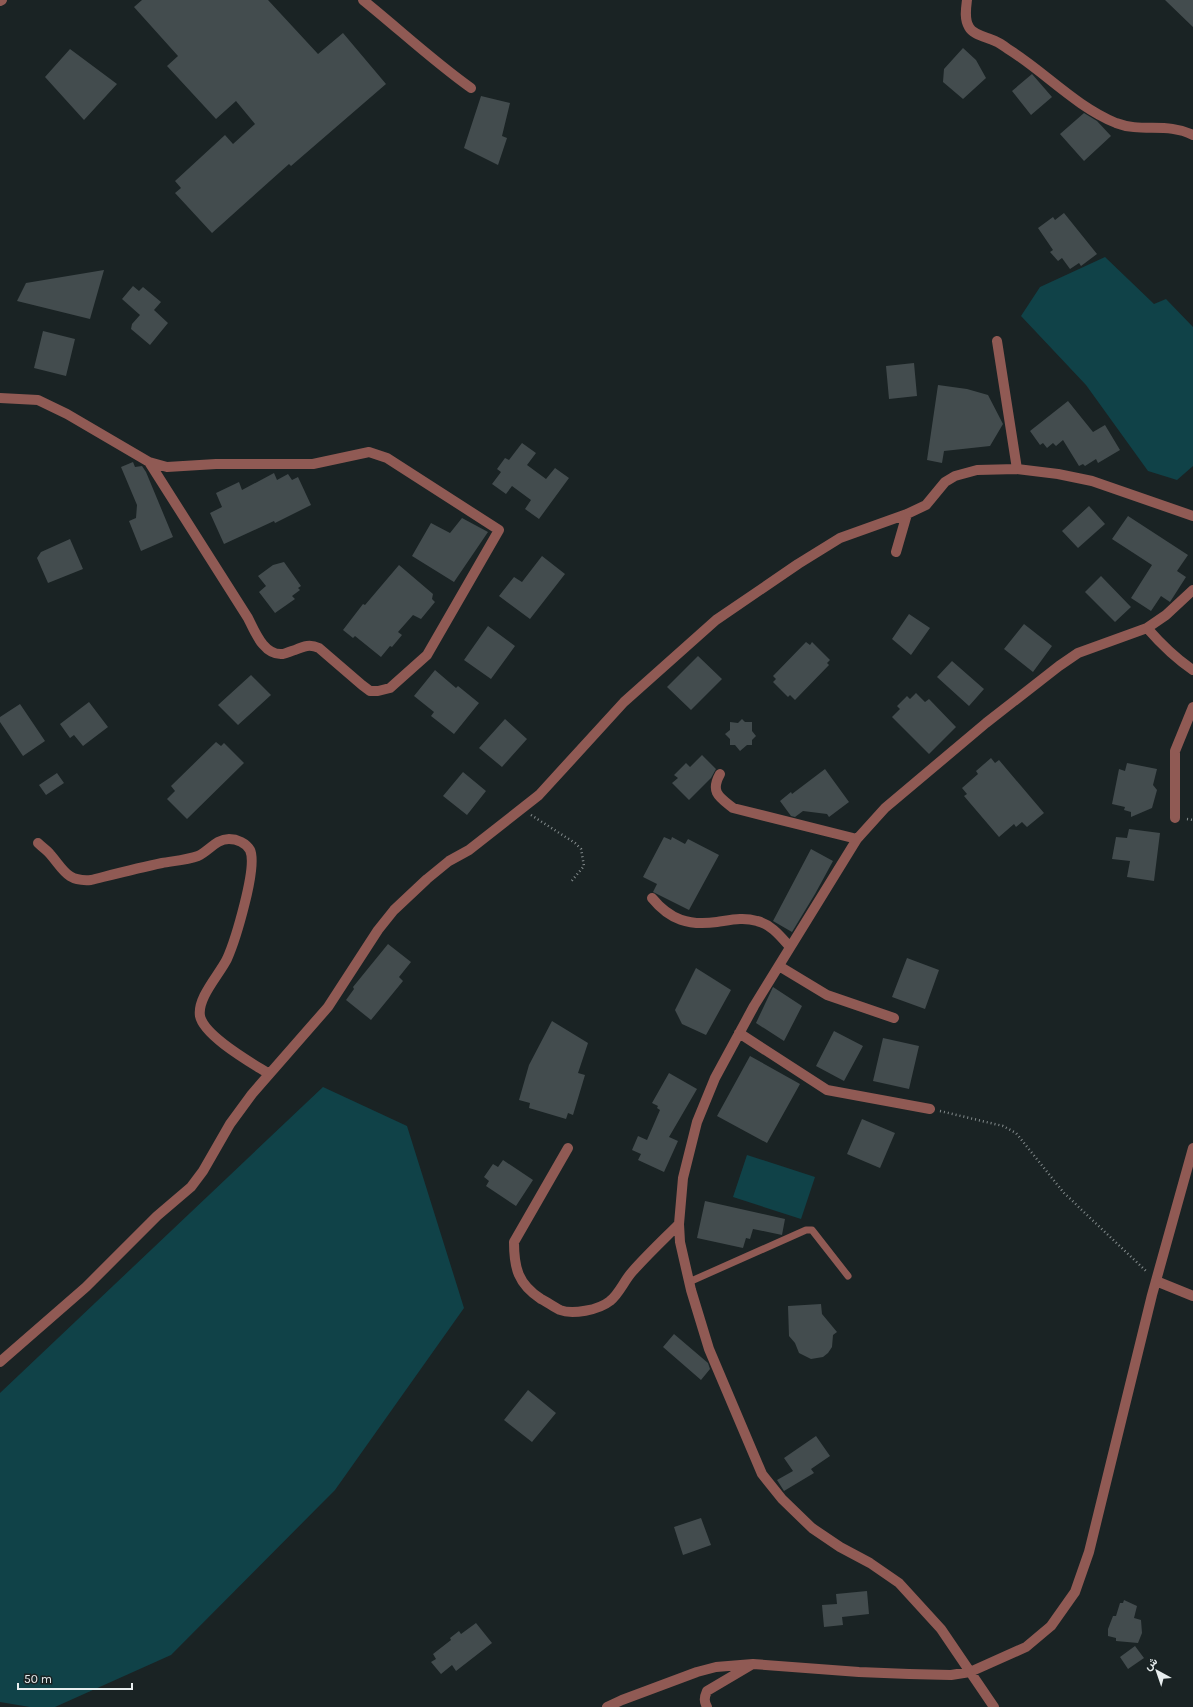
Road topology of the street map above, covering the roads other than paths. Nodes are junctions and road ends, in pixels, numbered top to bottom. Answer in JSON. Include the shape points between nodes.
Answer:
{"nodes":[{"id":1,"x":363,"y":0,"type":"edge"},
{"id":2,"x":967,"y":0,"type":"edge"},
{"id":3,"x":471,"y":88,"type":"dead end"},
{"id":4,"x":1193,"y":135,"type":"edge"},
{"id":5,"x":997,"y":340,"type":"dead end"},
{"id":6,"x":0,"y":398,"type":"edge"},
{"id":7,"x":149,"y":462,"type":"junction"},
{"id":8,"x":1017,"y":469,"type":"junction"},
{"id":9,"x":906,"y":514,"type":"junction"},
{"id":10,"x":1193,"y":516,"type":"edge"},
{"id":11,"x":896,"y":552,"type":"dead end"},
{"id":12,"x":1193,"y":590,"type":"edge"},
{"id":13,"x":1147,"y":628,"type":"junction"},
{"id":14,"x":1193,"y":670,"type":"edge"},
{"id":15,"x":1193,"y":707,"type":"edge"},
{"id":16,"x":720,"y":774,"type":"dead end"},
{"id":17,"x":1175,"y":818,"type":"dead end"},
{"id":18,"x":857,"y":839,"type":"junction"},
{"id":19,"x":38,"y":843,"type":"dead end"},
{"id":20,"x":652,"y":898,"type":"dead end"},
{"id":21,"x":790,"y":947,"type":"junction"},
{"id":22,"x":779,"y":966,"type":"junction"},
{"id":23,"x":894,"y":1018,"type":"dead end"},
{"id":24,"x":739,"y":1033,"type":"junction"},
{"id":25,"x":269,"y":1074,"type":"junction"},
{"id":26,"x":930,"y":1109,"type":"road end"},
{"id":27,"x":568,"y":1148,"type":"dead end"},
{"id":28,"x":1193,"y":1148,"type":"edge"},
{"id":29,"x":679,"y":1224,"type":"junction"},
{"id":30,"x":848,"y":1276,"type":"dead end"},
{"id":31,"x":1156,"y":1281,"type":"junction"},
{"id":32,"x":689,"y":1282,"type":"junction"},
{"id":33,"x":1193,"y":1296,"type":"edge"},
{"id":34,"x":0,"y":1362,"type":"edge"},
{"id":35,"x":753,"y":1664,"type":"junction"},
{"id":36,"x":970,"y":1672,"type":"junction"},
{"id":37,"x":607,"y":1707,"type":"edge"},
{"id":38,"x":707,"y":1707,"type":"edge"},
{"id":39,"x":994,"y":1707,"type":"edge"}],
"edges":[{"from":1,"to":3,"type":"street"},
{"from":2,"to":4,"type":"street","via":[[966,20],[972,31],[1017,54],[1095,112],[1131,128],[1171,128]]},
{"from":5,"to":8,"type":"street"},
{"from":6,"to":7,"type":"street","via":[[38,400]]},
{"from":7,"to":7,"type":"street","via":[[265,646],[283,654],[312,645],[370,691],[390,688],[427,655],[499,530],[387,458],[369,452],[313,464],[167,467]]},
{"from":8,"to":9,"type":"street","via":[[978,470],[955,476],[945,482],[926,505]]},
{"from":8,"to":10,"type":"street","via":[[1092,481]]},
{"from":9,"to":11,"type":"street"},
{"from":9,"to":25,"type":"street","via":[[840,538],[716,620],[624,702],[539,795],[468,850],[449,861],[394,910],[328,1007]]},
{"from":12,"to":13,"type":"street","via":[[1166,615]]},
{"from":13,"to":14,"type":"street","via":[[1160,644]]},
{"from":13,"to":18,"type":"street","via":[[1078,653],[1059,666],[885,808]]},
{"from":15,"to":17,"type":"street","via":[[1175,751]]},
{"from":16,"to":18,"type":"street","via":[[716,782],[716,791],[733,808]]},
{"from":18,"to":21,"type":"street"},
{"from":19,"to":25,"type":"street","via":[[72,878],[81,880],[91,880],[197,856],[216,843],[228,839],[245,844],[250,851],[252,862],[246,899],[227,959],[201,1004],[200,1015],[202,1022],[230,1049]]},
{"from":20,"to":21,"type":"street","via":[[661,909],[678,919],[697,924],[737,918],[758,921],[776,931]]},
{"from":21,"to":22,"type":"street"},
{"from":22,"to":23,"type":"street","via":[[827,995]]},
{"from":22,"to":24,"type":"street"},
{"from":24,"to":26,"type":"street","via":[[827,1090]]},
{"from":24,"to":29,"type":"street","via":[[715,1078],[697,1122],[683,1178]]},
{"from":25,"to":34,"type":"street","via":[[230,1124],[191,1187],[157,1216],[86,1287]]},
{"from":27,"to":29,"type":"street","via":[[514,1242],[514,1260],[518,1276],[529,1290],[540,1298],[561,1310],[580,1311],[598,1308],[610,1301],[630,1274]]},
{"from":28,"to":31,"type":"street"},
{"from":29,"to":32,"type":"street","via":[[680,1242]]},
{"from":30,"to":32,"type":"lane","via":[[812,1230],[806,1230]]},
{"from":31,"to":33,"type":"street"},
{"from":31,"to":36,"type":"street","via":[[1089,1552],[1075,1592],[1051,1626],[1026,1647]]},
{"from":32,"to":36,"type":"street","via":[[709,1349],[762,1474],[782,1499],[812,1528],[899,1583],[941,1629]]},
{"from":35,"to":36,"type":"street","via":[[909,1674]]},
{"from":35,"to":37,"type":"street","via":[[716,1667],[697,1672]]},
{"from":35,"to":38,"type":"street","via":[[707,1691],[704,1696]]},
{"from":36,"to":39,"type":"street"}]}
